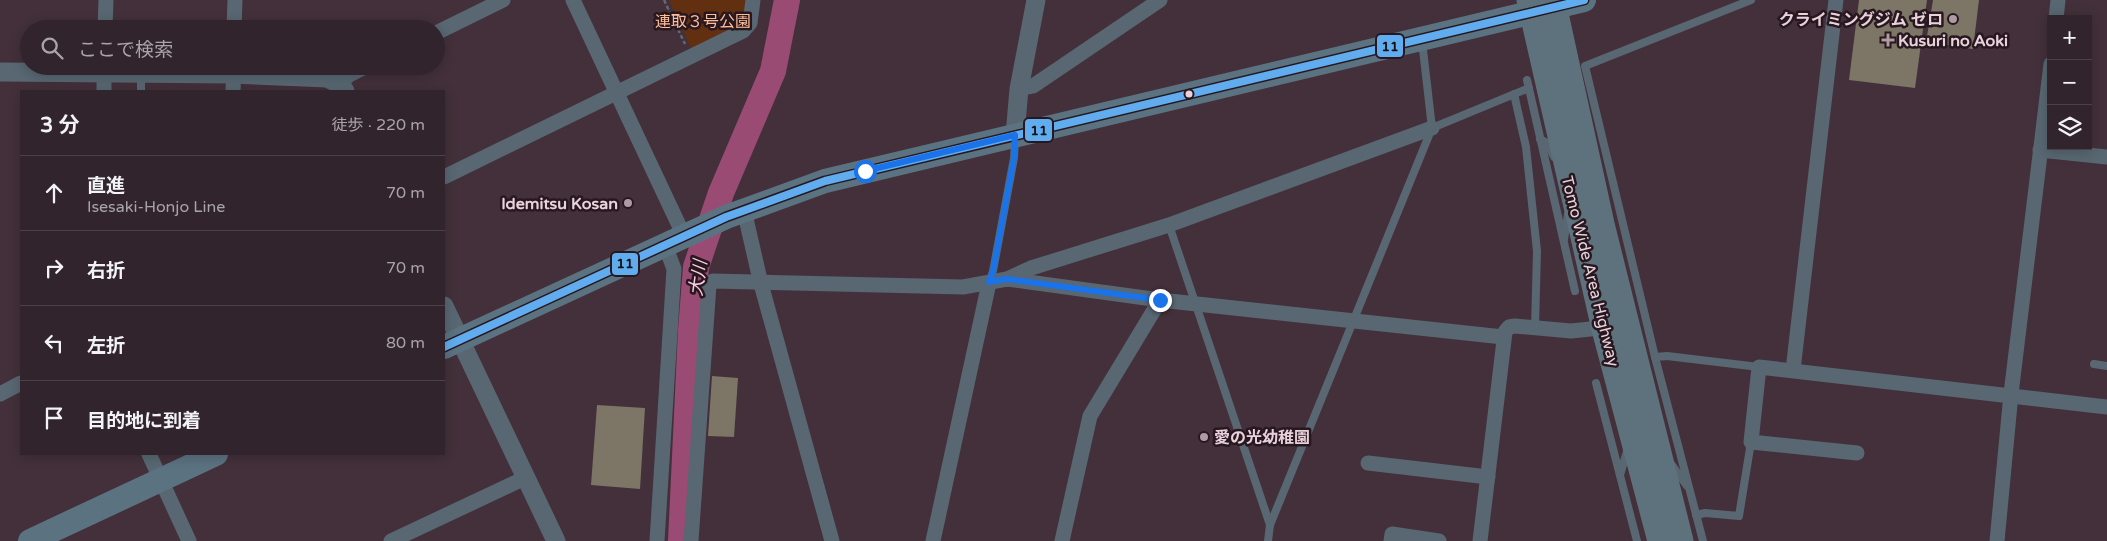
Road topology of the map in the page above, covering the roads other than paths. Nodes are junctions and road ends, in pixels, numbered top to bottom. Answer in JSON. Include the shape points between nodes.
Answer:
{"nodes":[{"id":1,"x":106,"y":0,"type":"edge"},
{"id":2,"x":235,"y":0,"type":"edge"},
{"id":3,"x":503,"y":0,"type":"edge"},
{"id":4,"x":573,"y":0,"type":"edge"},
{"id":5,"x":753,"y":0,"type":"edge"},
{"id":6,"x":1036,"y":0,"type":"edge"},
{"id":7,"x":1160,"y":0,"type":"edge"},
{"id":8,"x":1584,"y":0,"type":"edge"},
{"id":9,"x":1751,"y":0,"type":"edge"},
{"id":10,"x":1836,"y":0,"type":"edge"},
{"id":11,"x":2058,"y":0,"type":"edge"},
{"id":12,"x":1542,"y":5,"type":"edge"},
{"id":13,"x":2056,"y":15,"type":"edge"},
{"id":14,"x":105,"y":20,"type":"edge"},
{"id":15,"x":234,"y":20,"type":"edge"},
{"id":16,"x":445,"y":28,"type":"edge"},
{"id":17,"x":1421,"y":39,"type":"junction"},
{"id":18,"x":20,"y":71,"type":"edge"},
{"id":19,"x":0,"y":72,"type":"edge"},
{"id":20,"x":104,"y":75,"type":"edge"},
{"id":21,"x":121,"y":75,"type":"edge"},
{"id":22,"x":350,"y":75,"type":"edge"},
{"id":23,"x":233,"y":77,"type":"edge"},
{"id":24,"x":141,"y":82,"type":"edge"},
{"id":25,"x":342,"y":88,"type":"edge"},
{"id":26,"x":104,"y":90,"type":"edge"},
{"id":27,"x":1019,"y":90,"type":"junction"},
{"id":28,"x":616,"y":92,"type":"junction"},
{"id":29,"x":1514,"y":94,"type":"junction"},
{"id":30,"x":2047,"y":95,"type":"edge"},
{"id":31,"x":1432,"y":128,"type":"junction"},
{"id":32,"x":1015,"y":135,"type":"junction"},
{"id":33,"x":1540,"y":139,"type":"junction"},
{"id":34,"x":1594,"y":139,"type":"junction"},
{"id":35,"x":2040,"y":150,"type":"junction"},
{"id":36,"x":2107,"y":157,"type":"edge"},
{"id":37,"x":1564,"y":163,"type":"junction"},
{"id":38,"x":445,"y":177,"type":"edge"},
{"id":39,"x":1574,"y":202,"type":"junction"},
{"id":40,"x":735,"y":213,"type":"junction"},
{"id":41,"x":1169,"y":225,"type":"junction"},
{"id":42,"x":679,"y":239,"type":"junction"},
{"id":43,"x":1563,"y":241,"type":"junction"},
{"id":44,"x":1620,"y":249,"type":"dead end"},
{"id":45,"x":1632,"y":260,"type":"junction"},
{"id":46,"x":1007,"y":279,"type":"junction"},
{"id":47,"x":989,"y":282,"type":"junction"},
{"id":48,"x":761,"y":284,"type":"junction"},
{"id":49,"x":1575,"y":292,"type":"dead end"},
{"id":50,"x":1160,"y":300,"type":"junction"},
{"id":51,"x":1196,"y":304,"type":"junction"},
{"id":52,"x":445,"y":311,"type":"edge"},
{"id":53,"x":1352,"y":321,"type":"junction"},
{"id":54,"x":1615,"y":326,"type":"junction"},
{"id":55,"x":1535,"y":328,"type":"junction"},
{"id":56,"x":1504,"y":337,"type":"junction"},
{"id":57,"x":452,"y":344,"type":"edge"},
{"id":58,"x":1654,"y":357,"type":"junction"},
{"id":59,"x":2094,"y":364,"type":"dead end"},
{"id":60,"x":2107,"y":366,"type":"edge"},
{"id":61,"x":1759,"y":367,"type":"junction"},
{"id":62,"x":1793,"y":370,"type":"junction"},
{"id":63,"x":20,"y":384,"type":"edge"},
{"id":64,"x":1596,"y":384,"type":"dead end"},
{"id":65,"x":0,"y":394,"type":"edge"},
{"id":66,"x":2010,"y":394,"type":"junction"},
{"id":67,"x":2107,"y":407,"type":"edge"},
{"id":68,"x":1631,"y":437,"type":"junction"},
{"id":69,"x":1751,"y":442,"type":"junction"},
{"id":70,"x":1658,"y":452,"type":"junction"},
{"id":71,"x":1857,"y":453,"type":"dead end"},
{"id":72,"x":149,"y":455,"type":"edge"},
{"id":73,"x":214,"y":455,"type":"edge"},
{"id":74,"x":1368,"y":463,"type":"dead end"},
{"id":75,"x":1488,"y":477,"type":"junction"},
{"id":76,"x":1620,"y":477,"type":"junction"},
{"id":77,"x":525,"y":478,"type":"junction"},
{"id":78,"x":161,"y":480,"type":"junction"},
{"id":79,"x":1689,"y":488,"type":"junction"},
{"id":80,"x":1696,"y":515,"type":"junction"},
{"id":81,"x":1270,"y":525,"type":"junction"},
{"id":82,"x":30,"y":541,"type":"edge"},
{"id":83,"x":189,"y":541,"type":"edge"},
{"id":84,"x":391,"y":541,"type":"edge"},
{"id":85,"x":556,"y":541,"type":"edge"},
{"id":86,"x":657,"y":541,"type":"edge"},
{"id":87,"x":691,"y":541,"type":"edge"},
{"id":88,"x":832,"y":541,"type":"edge"},
{"id":89,"x":933,"y":541,"type":"edge"},
{"id":90,"x":1062,"y":541,"type":"edge"},
{"id":91,"x":1268,"y":541,"type":"edge"},
{"id":92,"x":1391,"y":541,"type":"edge"},
{"id":93,"x":1439,"y":541,"type":"edge"},
{"id":94,"x":1480,"y":541,"type":"edge"},
{"id":95,"x":1637,"y":541,"type":"edge"},
{"id":96,"x":1660,"y":541,"type":"edge"},
{"id":97,"x":1681,"y":541,"type":"edge"},
{"id":98,"x":1703,"y":541,"type":"edge"},
{"id":99,"x":1997,"y":541,"type":"edge"}],
"edges":[{"from":1,"to":14,"type":"street"},
{"from":2,"to":15,"type":"street"},
{"from":3,"to":16,"type":"street"},
{"from":4,"to":28,"type":"street"},
{"from":5,"to":28,"type":"street","via":[[750,23],[742,31]]},
{"from":6,"to":27,"type":"street"},
{"from":7,"to":27,"type":"street","via":[[1033,86]]},
{"from":8,"to":12,"type":"main road"},
{"from":9,"to":34,"type":"lane","via":[[1585,66]]},
{"from":10,"to":62,"type":"street"},
{"from":11,"to":13,"type":"street"},
{"from":12,"to":17,"type":"main road"},
{"from":12,"to":34,"type":"highway","name":"Tomo Wide Area Highway"},
{"from":12,"to":37,"type":"highway","name":"Tomo Wide Area Highway"},
{"from":17,"to":31,"type":"lane"},
{"from":17,"to":32,"type":"main road"},
{"from":18,"to":19,"type":"street"},
{"from":20,"to":26,"type":"street"},
{"from":21,"to":24,"type":"street"},
{"from":22,"to":25,"type":"street"},
{"from":23,"to":24,"type":"street"},
{"from":23,"to":25,"type":"street","via":[[327,78]]},
{"from":27,"to":32,"type":"street"},
{"from":28,"to":38,"type":"street"},
{"from":28,"to":42,"type":"street"},
{"from":29,"to":31,"type":"lane"},
{"from":29,"to":33,"type":"lane","via":[[1528,84]]},
{"from":29,"to":55,"type":"lane","via":[[1526,147],[1537,251]]},
{"from":30,"to":35,"type":"street"},
{"from":31,"to":41,"type":"street"},
{"from":31,"to":53,"type":"lane"},
{"from":32,"to":40,"type":"main road","via":[[825,181]]},
{"from":32,"to":47,"type":"lane"},
{"from":33,"to":37,"type":"lane","via":[[1554,157]]},
{"from":33,"to":43,"type":"lane"},
{"from":34,"to":45,"type":"lane"},
{"from":34,"to":54,"type":"highway","name":"Tomo Wide Area Highway","via":[[1608,230]]},
{"from":35,"to":36,"type":"street"},
{"from":35,"to":66,"type":"street"},
{"from":37,"to":39,"type":"highway","name":"Tomo Wide Area Highway"},
{"from":39,"to":43,"type":"lane"},
{"from":39,"to":54,"type":"highway","name":"Tomo Wide Area Highway"},
{"from":40,"to":42,"type":"main road"},
{"from":40,"to":48,"type":"street"},
{"from":41,"to":46,"type":"street","via":[[1031,268]]},
{"from":41,"to":51,"type":"lane"},
{"from":42,"to":57,"type":"main road"},
{"from":42,"to":86,"type":"street","via":[[674,269]]},
{"from":43,"to":49,"type":"lane"},
{"from":44,"to":45,"type":"lane"},
{"from":45,"to":58,"type":"lane"},
{"from":46,"to":47,"type":"street"},
{"from":46,"to":50,"type":"street"},
{"from":47,"to":48,"type":"street","via":[[963,287]]},
{"from":47,"to":89,"type":"street"},
{"from":48,"to":87,"type":"street","via":[[713,281],[709,285]]},
{"from":48,"to":88,"type":"street"},
{"from":50,"to":51,"type":"street"},
{"from":50,"to":90,"type":"street","via":[[1090,416]]},
{"from":51,"to":53,"type":"street"},
{"from":51,"to":81,"type":"lane"},
{"from":52,"to":57,"type":"street"},
{"from":53,"to":56,"type":"street"},
{"from":53,"to":81,"type":"lane"},
{"from":54,"to":55,"type":"street","via":[[1571,332]]},
{"from":54,"to":68,"type":"highway","name":"Tomo Wide Area Highway"},
{"from":54,"to":70,"type":"highway","name":"Tomo Wide Area Highway"},
{"from":55,"to":56,"type":"street","via":[[1509,327]]},
{"from":56,"to":75,"type":"street"},
{"from":57,"to":77,"type":"street"},
{"from":58,"to":61,"type":"lane"},
{"from":58,"to":79,"type":"lane"},
{"from":59,"to":60,"type":"lane"},
{"from":61,"to":62,"type":"street"},
{"from":61,"to":69,"type":"street"},
{"from":62,"to":66,"type":"street"},
{"from":63,"to":65,"type":"street"},
{"from":64,"to":76,"type":"lane"},
{"from":66,"to":67,"type":"street"},
{"from":66,"to":99,"type":"street"},
{"from":68,"to":76,"type":"lane"},
{"from":68,"to":96,"type":"highway","name":"Tomo Wide Area Highway"},
{"from":69,"to":71,"type":"street"},
{"from":69,"to":80,"type":"lane","via":[[1739,516]]},
{"from":70,"to":79,"type":"lane","via":[[1670,462]]},
{"from":70,"to":97,"type":"highway","name":"Tomo Wide Area Highway"},
{"from":72,"to":78,"type":"street"},
{"from":73,"to":78,"type":"main road"},
{"from":74,"to":75,"type":"street"},
{"from":75,"to":94,"type":"street"},
{"from":76,"to":95,"type":"lane"},
{"from":77,"to":84,"type":"street"},
{"from":77,"to":85,"type":"street"},
{"from":78,"to":82,"type":"main road"},
{"from":78,"to":83,"type":"street"},
{"from":79,"to":80,"type":"lane"},
{"from":80,"to":98,"type":"lane"},
{"from":81,"to":91,"type":"lane"},
{"from":92,"to":93,"type":"street","via":[[1392,534]]}]}
